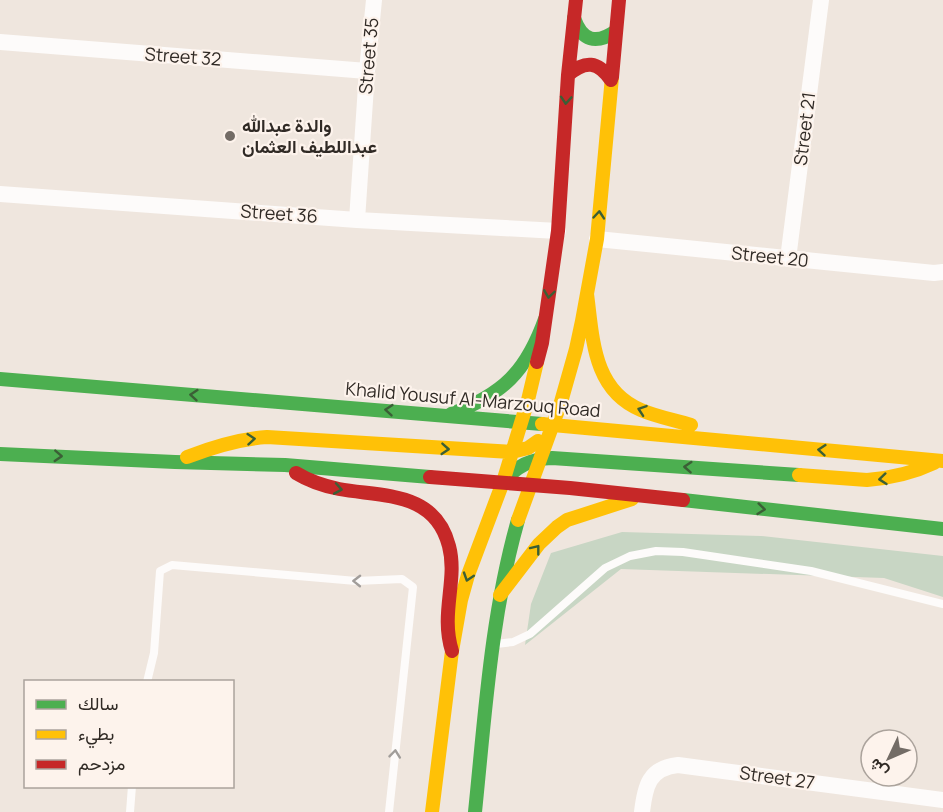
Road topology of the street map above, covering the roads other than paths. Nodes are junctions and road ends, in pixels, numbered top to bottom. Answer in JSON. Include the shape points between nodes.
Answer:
{"nodes":[{"id":1,"x":375,"y":0,"type":"edge"},
{"id":2,"x":576,"y":0,"type":"edge"},
{"id":3,"x":619,"y":0,"type":"edge"},
{"id":4,"x":821,"y":0,"type":"edge"},
{"id":5,"x":574,"y":18,"type":"junction"},
{"id":6,"x":616,"y":31,"type":"junction"},
{"id":7,"x":0,"y":42,"type":"edge"},
{"id":8,"x":367,"y":71,"type":"junction"},
{"id":9,"x":568,"y":75,"type":"junction"},
{"id":10,"x":611,"y":80,"type":"junction"},
{"id":11,"x":0,"y":194,"type":"edge"},
{"id":12,"x":357,"y":220,"type":"junction"},
{"id":13,"x":558,"y":231,"type":"junction"},
{"id":14,"x":597,"y":239,"type":"junction"},
{"id":15,"x":788,"y":259,"type":"junction"},
{"id":16,"x":943,"y":272,"type":"edge"},
{"id":17,"x":587,"y":294,"type":"junction"},
{"id":18,"x":545,"y":319,"type":"junction"},
{"id":19,"x":0,"y":379,"type":"edge"},
{"id":20,"x":447,"y":415,"type":"junction"},
{"id":21,"x":521,"y":422,"type":"junction"},
{"id":22,"x":552,"y":424,"type":"junction"},
{"id":23,"x":715,"y":440,"type":"junction"},
{"id":24,"x":512,"y":452,"type":"junction"},
{"id":25,"x":0,"y":454,"type":"edge"},
{"id":26,"x":541,"y":457,"type":"junction"},
{"id":27,"x":940,"y":461,"type":"edge"},
{"id":28,"x":175,"y":462,"type":"junction"},
{"id":29,"x":285,"y":465,"type":"junction"},
{"id":30,"x":503,"y":482,"type":"junction"},
{"id":31,"x":531,"y":485,"type":"junction"},
{"id":32,"x":641,"y":496,"type":"junction"},
{"id":33,"x":943,"y":529,"type":"edge"},
{"id":34,"x":500,"y":595,"type":"junction"},
{"id":35,"x":943,"y":604,"type":"edge"},
{"id":36,"x":493,"y":644,"type":"junction"},
{"id":37,"x":452,"y":651,"type":"junction"},
{"id":38,"x":147,"y":680,"type":"edge"},
{"id":39,"x":132,"y":788,"type":"edge"},
{"id":40,"x":943,"y":800,"type":"edge"},
{"id":41,"x":130,"y":812,"type":"edge"},
{"id":42,"x":389,"y":812,"type":"edge"},
{"id":43,"x":432,"y":812,"type":"edge"},
{"id":44,"x":475,"y":812,"type":"edge"},
{"id":45,"x":642,"y":812,"type":"edge"}],
"edges":[{"from":1,"to":8,"type":"street","name":"Street 35"},
{"from":2,"to":5,"type":"main road"},
{"from":3,"to":6,"type":"main road"},
{"from":4,"to":15,"type":"street","name":"Street 21"},
{"from":5,"to":6,"type":"main road","via":[[576,27],[591,39],[600,40]]},
{"from":5,"to":9,"type":"main road"},
{"from":6,"to":10,"type":"main road"},
{"from":7,"to":8,"type":"street","name":"Street 32"},
{"from":8,"to":12,"type":"street","name":"Street 35"},
{"from":9,"to":10,"type":"main road","via":[[582,64],[591,64],[607,72]]},
{"from":9,"to":13,"type":"main road","one_way":true},
{"from":14,"to":10,"type":"main road","one_way":true},
{"from":11,"to":12,"type":"street","name":"Street 36"},
{"from":12,"to":13,"type":"street","name":"Street 36"},
{"from":13,"to":18,"type":"main road","one_way":true},
{"from":14,"to":15,"type":"street","name":"Street 20"},
{"from":14,"to":17,"type":"main road"},
{"from":15,"to":16,"type":"street","name":"Street 20"},
{"from":17,"to":22,"type":"main road","via":[[572,367]]},
{"from":23,"to":17,"type":"main road","one_way":true,"via":[[696,426],[632,407],[613,392],[597,360]]},
{"from":18,"to":20,"type":"main road","via":[[531,352],[509,380],[481,402]]},
{"from":18,"to":21,"type":"main road","via":[[537,369]]},
{"from":20,"to":19,"type":"main road","name":"Khalid Yousuf Al-Marzouq Road","one_way":true},
{"from":20,"to":21,"type":"main road","name":"Khalid Yousuf Al-Marzouq Road"},
{"from":21,"to":22,"type":"main road","name":"Khalid Yousuf Al-Marzouq Road"},
{"from":21,"to":24,"type":"main road"},
{"from":22,"to":23,"type":"main road","name":"Khalid Yousuf Al-Marzouq Road"},
{"from":22,"to":24,"type":"main road","via":[[536,443]]},
{"from":22,"to":26,"type":"main road"},
{"from":27,"to":23,"type":"main road","name":"Khalid Yousuf Al-Marzouq Road","one_way":true},
{"from":28,"to":24,"type":"main road","one_way":true,"via":[[226,442],[267,437]]},
{"from":24,"to":30,"type":"main road"},
{"from":25,"to":28,"type":"main road","one_way":true},
{"from":27,"to":26,"type":"main road","one_way":true,"via":[[894,478],[867,480]]},
{"from":26,"to":30,"type":"main road","via":[[519,465]]},
{"from":26,"to":31,"type":"main road"},
{"from":28,"to":29,"type":"main road"},
{"from":29,"to":30,"type":"main road"},
{"from":29,"to":37,"type":"main road","one_way":true,"via":[[311,481],[340,490],[410,500],[440,524],[450,548],[447,624]]},
{"from":30,"to":31,"type":"main road"},
{"from":30,"to":37,"type":"main road","one_way":true,"via":[[468,575]]},
{"from":31,"to":32,"type":"main road"},
{"from":31,"to":34,"type":"main road","via":[[513,535]]},
{"from":32,"to":33,"type":"main road","one_way":true},
{"from":34,"to":32,"type":"main road","one_way":true,"via":[[560,524]]},
{"from":34,"to":36,"type":"main road"},
{"from":35,"to":36,"type":"lane","via":[[811,571],[656,551],[630,556],[605,568],[530,634],[513,642]]},
{"from":36,"to":44,"type":"main road"},
{"from":37,"to":43,"type":"main road"},
{"from":42,"to":38,"type":"lane","one_way":true,"via":[[413,587],[402,579],[356,581],[171,565],[160,571],[154,653]]},
{"from":39,"to":41,"type":"lane"},
{"from":40,"to":45,"type":"street","name":"Street 27","via":[[678,765],[661,769],[650,780]]}]}
